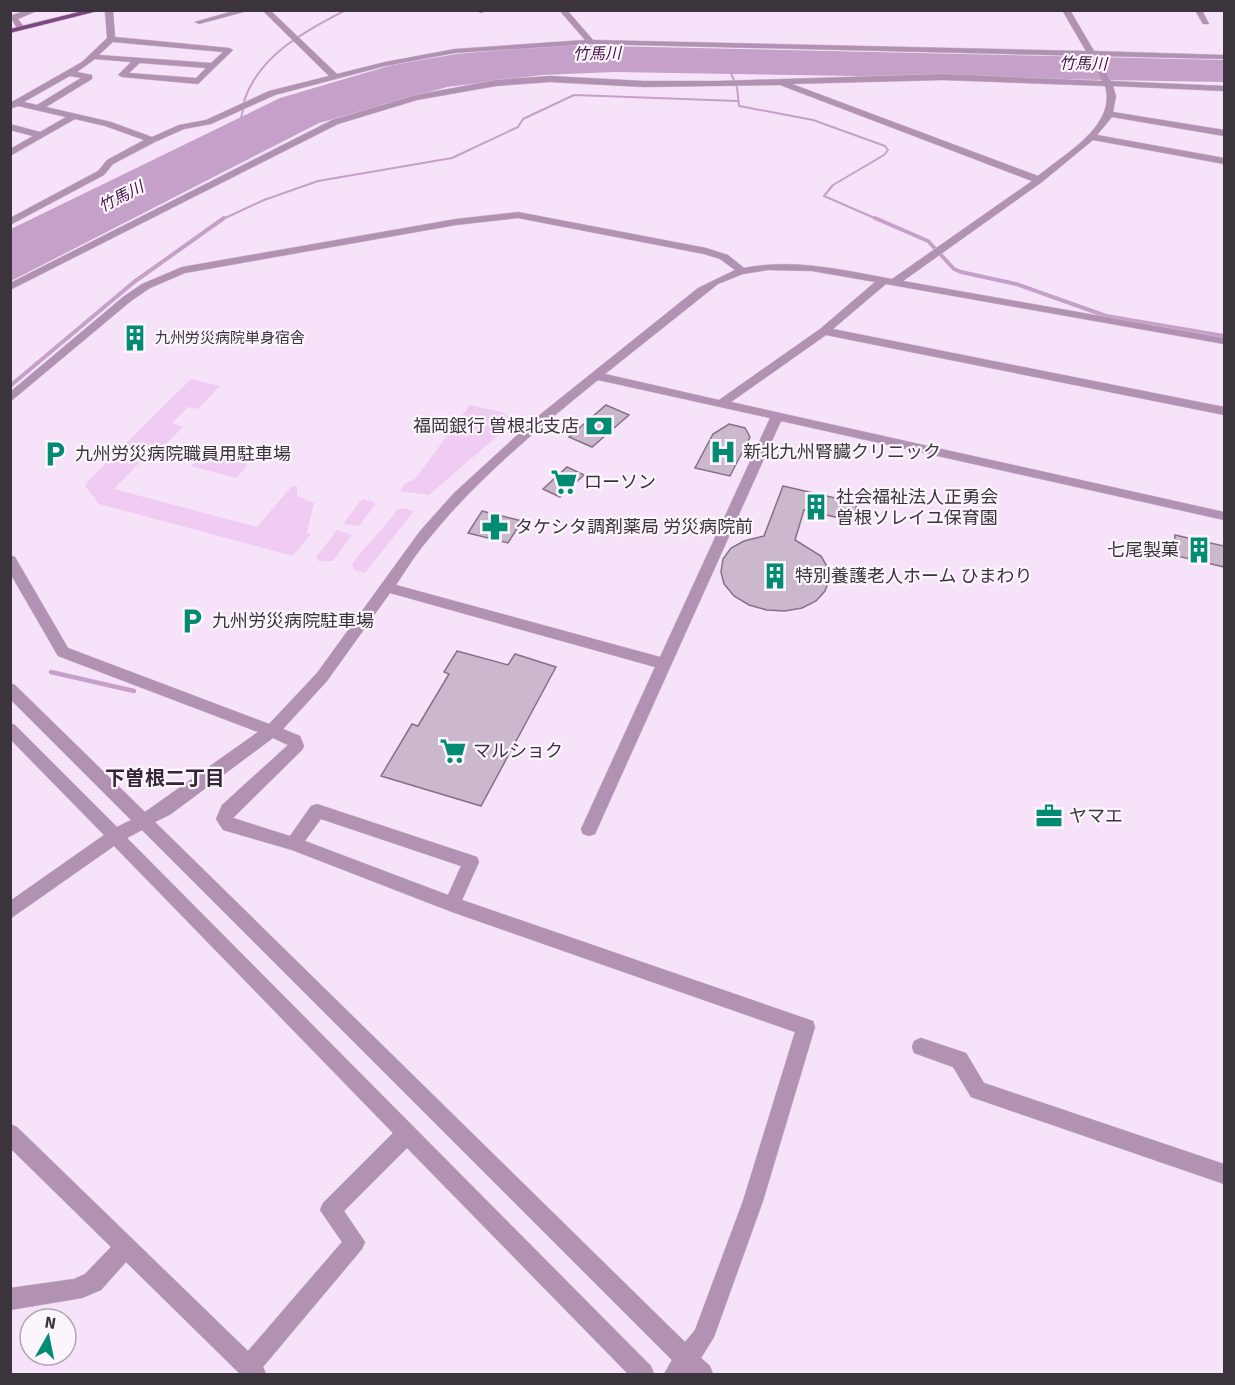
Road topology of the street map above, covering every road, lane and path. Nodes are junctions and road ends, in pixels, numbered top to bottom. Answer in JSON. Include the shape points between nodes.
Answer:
{"nodes":[{"id":1,"x":36,"y":10,"type":"edge"},
{"id":2,"x":70,"y":10,"type":"edge"},
{"id":3,"x":99,"y":10,"type":"edge"},
{"id":4,"x":109,"y":10,"type":"edge"},
{"id":5,"x":248,"y":10,"type":"edge"},
{"id":6,"x":265,"y":10,"type":"edge"},
{"id":7,"x":562,"y":10,"type":"edge"},
{"id":8,"x":1066,"y":10,"type":"edge"},
{"id":9,"x":1198,"y":10,"type":"edge"},
{"id":10,"x":199,"y":22,"type":"dead end"},
{"id":11,"x":1206,"y":22,"type":"dead end"},
{"id":12,"x":16,"y":25,"type":"edge"},
{"id":13,"x":10,"y":31,"type":"edge"},
{"id":14,"x":111,"y":39,"type":"junction"},
{"id":15,"x":591,"y":42,"type":"junction"},
{"id":16,"x":1092,"y":53,"type":"junction"},
{"id":17,"x":95,"y":57,"type":"junction"},
{"id":18,"x":1224,"y":57,"type":"edge"},
{"id":19,"x":138,"y":60,"type":"junction"},
{"id":20,"x":212,"y":66,"type":"junction"},
{"id":21,"x":69,"y":73,"type":"junction"},
{"id":22,"x":335,"y":77,"type":"junction"},
{"id":23,"x":1107,"y":81,"type":"junction"},
{"id":24,"x":782,"y":83,"type":"junction"},
{"id":25,"x":1224,"y":88,"type":"edge"},
{"id":26,"x":14,"y":105,"type":"edge"},
{"id":27,"x":38,"y":108,"type":"junction"},
{"id":28,"x":1109,"y":114,"type":"junction"},
{"id":29,"x":74,"y":116,"type":"junction"},
{"id":30,"x":10,"y":127,"type":"edge"},
{"id":31,"x":1224,"y":134,"type":"edge"},
{"id":32,"x":41,"y":135,"type":"junction"},
{"id":33,"x":1091,"y":137,"type":"junction"},
{"id":34,"x":152,"y":140,"type":"junction"},
{"id":35,"x":10,"y":153,"type":"edge"},
{"id":36,"x":1224,"y":161,"type":"edge"},
{"id":37,"x":1039,"y":180,"type":"junction"},
{"id":38,"x":10,"y":222,"type":"edge"},
{"id":39,"x":742,"y":271,"type":"junction"},
{"id":40,"x":888,"y":282,"type":"junction"},
{"id":41,"x":10,"y":287,"type":"edge"},
{"id":42,"x":824,"y":331,"type":"junction"},
{"id":43,"x":1224,"y":341,"type":"edge"},
{"id":44,"x":597,"y":376,"type":"junction"},
{"id":45,"x":10,"y":399,"type":"edge"},
{"id":46,"x":721,"y":404,"type":"junction"},
{"id":47,"x":1224,"y":411,"type":"edge"},
{"id":48,"x":777,"y":416,"type":"junction"},
{"id":49,"x":1224,"y":516,"type":"edge"},
{"id":50,"x":10,"y":560,"type":"edge"},
{"id":51,"x":387,"y":587,"type":"junction"},
{"id":52,"x":664,"y":664,"type":"junction"},
{"id":53,"x":10,"y":689,"type":"edge"},
{"id":54,"x":10,"y":729,"type":"edge"},
{"id":55,"x":273,"y":730,"type":"junction"},
{"id":56,"x":144,"y":821,"type":"junction"},
{"id":57,"x":589,"y":829,"type":"dead end"},
{"id":58,"x":116,"y":836,"type":"junction"},
{"id":59,"x":294,"y":844,"type":"junction"},
{"id":60,"x":452,"y":904,"type":"junction"},
{"id":61,"x":10,"y":911,"type":"edge"},
{"id":62,"x":921,"y":1047,"type":"dead end"},
{"id":63,"x":408,"y":1133,"type":"junction"},
{"id":64,"x":10,"y":1134,"type":"edge"},
{"id":65,"x":1224,"y":1174,"type":"edge"},
{"id":66,"x":125,"y":1247,"type":"junction"},
{"id":67,"x":10,"y":1299,"type":"edge"},
{"id":68,"x":687,"y":1359,"type":"junction"},
{"id":69,"x":252,"y":1371,"type":"edge"},
{"id":70,"x":643,"y":1374,"type":"edge"},
{"id":71,"x":675,"y":1374,"type":"edge"},
{"id":72,"x":702,"y":1374,"type":"edge"}],
"edges":[{"from":1,"to":12,"type":"street","via":[[13,18]]},
{"from":2,"to":12,"type":"main road"},
{"from":3,"to":12,"type":"main road"},
{"from":4,"to":14,"type":"street"},
{"from":5,"to":10,"type":"street"},
{"from":6,"to":22,"type":"street"},
{"from":7,"to":15,"type":"street"},
{"from":8,"to":16,"type":"street"},
{"from":9,"to":11,"type":"street"},
{"from":12,"to":13,"type":"main road"},
{"from":14,"to":17,"type":"street"},
{"from":14,"to":20,"type":"street","via":[[229,50]]},
{"from":15,"to":16,"type":"street"},
{"from":15,"to":22,"type":"street","via":[[455,51]]},
{"from":16,"to":18,"type":"street"},
{"from":16,"to":23,"type":"street"},
{"from":17,"to":19,"type":"street"},
{"from":17,"to":21,"type":"street"},
{"from":19,"to":20,"type":"street"},
{"from":19,"to":20,"type":"street","via":[[122,75],[198,81]]},
{"from":21,"to":26,"type":"street"},
{"from":21,"to":27,"type":"street","via":[[90,77]]},
{"from":22,"to":34,"type":"street","via":[[272,93],[208,122],[182,127]]},
{"from":23,"to":24,"type":"street","via":[[895,77]]},
{"from":23,"to":25,"type":"street"},
{"from":23,"to":28,"type":"street","via":[[1112,96]]},
{"from":24,"to":37,"type":"street"},
{"from":24,"to":41,"type":"street","via":[[644,84],[550,78],[463,88],[375,109],[335,122]]},
{"from":26,"to":27,"type":"street"},
{"from":27,"to":29,"type":"street"},
{"from":28,"to":31,"type":"street"},
{"from":28,"to":33,"type":"street"},
{"from":29,"to":32,"type":"street"},
{"from":29,"to":34,"type":"street"},
{"from":30,"to":32,"type":"street"},
{"from":32,"to":35,"type":"street"},
{"from":33,"to":36,"type":"street"},
{"from":33,"to":37,"type":"street"},
{"from":34,"to":38,"type":"street","via":[[110,162],[101,173]]},
{"from":37,"to":40,"type":"street"},
{"from":39,"to":40,"type":"street","via":[[792,266]]},
{"from":39,"to":44,"type":"street","via":[[713,282]]},
{"from":39,"to":45,"type":"street","via":[[724,257],[706,250],[518,215],[444,224],[182,270],[127,299]]},
{"from":40,"to":42,"type":"street"},
{"from":40,"to":43,"type":"street"},
{"from":42,"to":46,"type":"street"},
{"from":42,"to":47,"type":"street"},
{"from":44,"to":46,"type":"street"},
{"from":44,"to":51,"type":"street","via":[[515,443],[459,496],[425,534]]},
{"from":46,"to":48,"type":"street"},
{"from":48,"to":49,"type":"street"},
{"from":48,"to":52,"type":"street"},
{"from":50,"to":55,"type":"street","via":[[63,652]]},
{"from":51,"to":52,"type":"street"},
{"from":51,"to":55,"type":"street","via":[[322,677]]},
{"from":52,"to":57,"type":"street"},
{"from":53,"to":56,"type":"street"},
{"from":54,"to":58,"type":"street"},
{"from":55,"to":56,"type":"street","via":[[194,790]]},
{"from":55,"to":59,"type":"street","via":[[295,740],[296,746],[228,810],[224,819],[229,825]]},
{"from":56,"to":58,"type":"street"},
{"from":56,"to":68,"type":"street"},
{"from":58,"to":61,"type":"street"},
{"from":58,"to":63,"type":"street"},
{"from":59,"to":60,"type":"street"},
{"from":59,"to":60,"type":"street","via":[[317,811],[471,862]]},
{"from":60,"to":68,"type":"street","via":[[806,1027],[753,1201],[703,1337]]},
{"from":62,"to":65,"type":"street","via":[[959,1060],[978,1090]]},
{"from":63,"to":69,"type":"street","via":[[330,1210],[355,1242]]},
{"from":63,"to":70,"type":"street"},
{"from":64,"to":66,"type":"street"},
{"from":66,"to":67,"type":"street","via":[[93,1282],[74,1290]]},
{"from":66,"to":69,"type":"street"},
{"from":68,"to":71,"type":"street"},
{"from":68,"to":72,"type":"street"}]}
